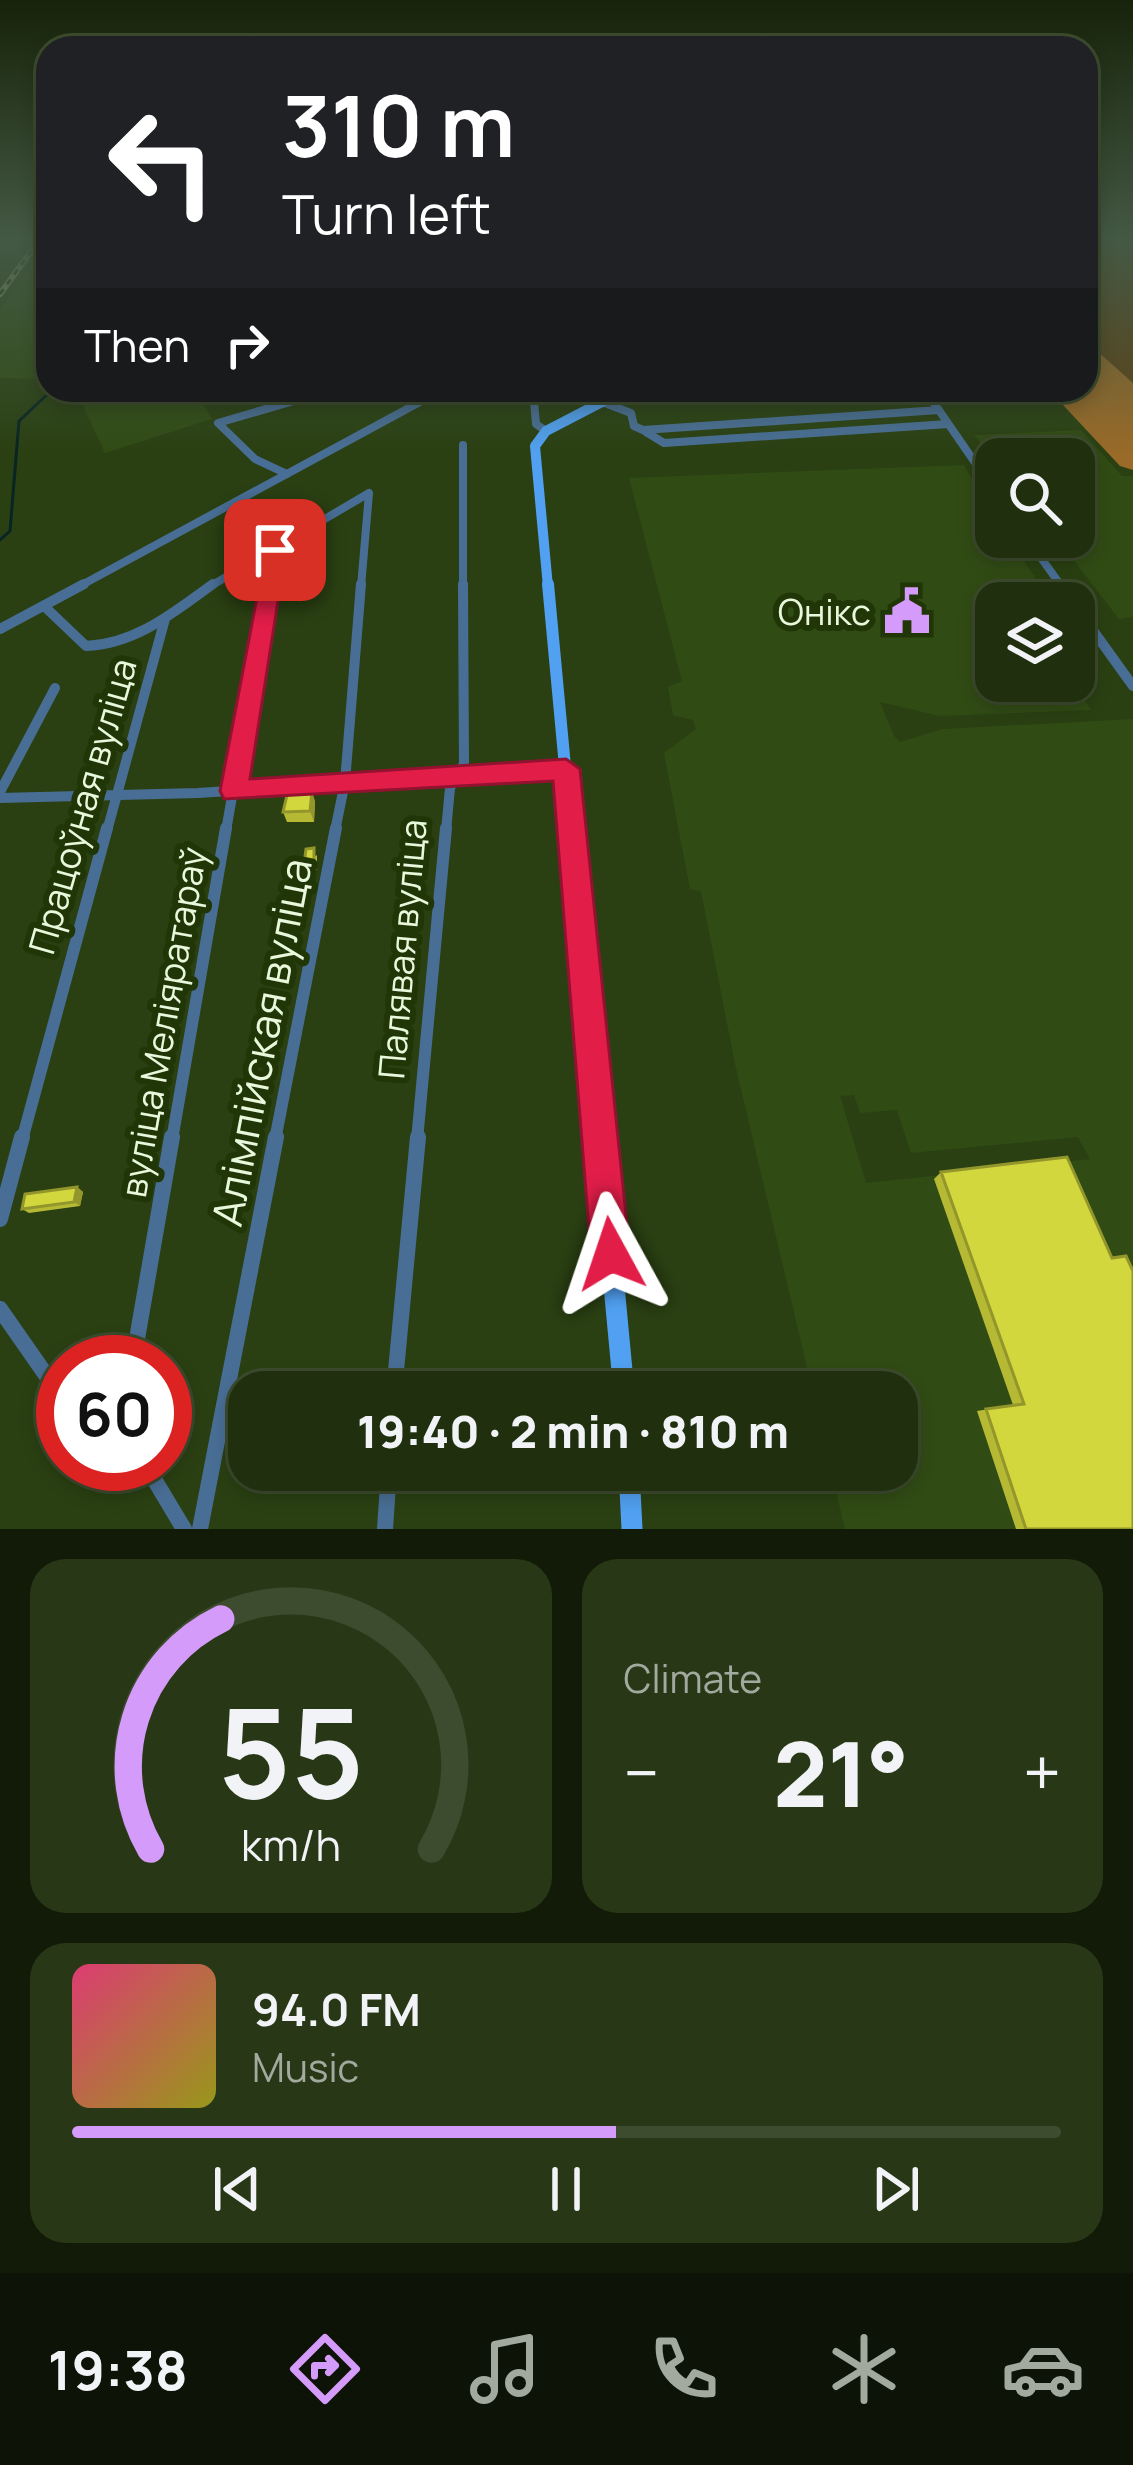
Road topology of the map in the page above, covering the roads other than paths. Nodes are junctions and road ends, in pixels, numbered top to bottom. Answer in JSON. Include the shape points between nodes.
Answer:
{"nodes":[{"id":1,"x":291,"y":402,"type":"edge"},
{"id":2,"x":421,"y":402,"type":"edge"},
{"id":3,"x":534,"y":402,"type":"edge"},
{"id":4,"x":602,"y":402,"type":"joint"},
{"id":5,"x":933,"y":402,"type":"edge"},
{"id":6,"x":939,"y":410,"type":"junction"},
{"id":7,"x":948,"y":424,"type":"junction"},
{"id":8,"x":644,"y":430,"type":"junction"},
{"id":9,"x":546,"y":431,"type":"junction"},
{"id":10,"x":463,"y":446,"type":"dead end"},
{"id":11,"x":975,"y":463,"type":"edge"},
{"id":12,"x":287,"y":474,"type":"junction"},
{"id":13,"x":275,"y":550,"type":"junction"},
{"id":14,"x":44,"y":606,"type":"junction"},
{"id":15,"x":165,"y":619,"type":"junction"},
{"id":16,"x":0,"y":629,"type":"edge"},
{"id":17,"x":1095,"y":633,"type":"edge"},
{"id":18,"x":1133,"y":686,"type":"edge"},
{"id":19,"x":55,"y":688,"type":"dead end"},
{"id":20,"x":566,"y":769,"type":"junction"},
{"id":21,"x":461,"y":772,"type":"junction"},
{"id":22,"x":345,"y":782,"type":"junction"},
{"id":23,"x":234,"y":791,"type":"junction"},
{"id":24,"x":120,"y":792,"type":"junction"},
{"id":25,"x":0,"y":795,"type":"edge"},
{"id":26,"x":0,"y":1219,"type":"edge"},
{"id":27,"x":0,"y":1309,"type":"edge"},
{"id":28,"x":138,"y":1335,"type":"edge"},
{"id":29,"x":36,"y":1361,"type":"edge"},
{"id":30,"x":396,"y":1371,"type":"edge"},
{"id":31,"x":622,"y":1371,"type":"edge"},
{"id":32,"x":161,"y":1491,"type":"edge"},
{"id":33,"x":388,"y":1491,"type":"edge"},
{"id":34,"x":630,"y":1491,"type":"edge"},
{"id":35,"x":184,"y":1529,"type":"edge"},
{"id":36,"x":200,"y":1529,"type":"edge"},
{"id":37,"x":385,"y":1529,"type":"edge"},
{"id":38,"x":632,"y":1529,"type":"edge"}],
"edges":[{"from":1,"to":12,"type":"street","via":[[218,423],[255,459]]},
{"from":2,"to":12,"type":"street"},
{"from":3,"to":9,"type":"street","via":[[536,424]]},
{"from":4,"to":8,"type":"street","via":[[631,413]]},
{"from":4,"to":9,"type":"main road"},
{"from":5,"to":6,"type":"street"},
{"from":6,"to":7,"type":"street"},
{"from":6,"to":8,"type":"street"},
{"from":7,"to":8,"type":"street","via":[[664,443]]},
{"from":7,"to":11,"type":"street"},
{"from":9,"to":20,"type":"main road","via":[[535,446],[535,469]]},
{"from":10,"to":21,"type":"street","name":"Палявая вуліца"},
{"from":12,"to":14,"type":"street"},
{"from":13,"to":15,"type":"street","via":[[235,568]]},
{"from":13,"to":22,"type":"street","name":"Алімпійская вуліца","via":[[369,493]]},
{"from":13,"to":23,"type":"street","name":"вуліца Меліяратараў"},
{"from":14,"to":15,"type":"street","via":[[86,646],[112,645]]},
{"from":14,"to":16,"type":"street"},
{"from":15,"to":24,"type":"street","name":"Працоўная вуліца"},
{"from":17,"to":18,"type":"street"},
{"from":19,"to":25,"type":"street"},
{"from":20,"to":21,"type":"street"},
{"from":20,"to":31,"type":"main road"},
{"from":21,"to":22,"type":"street"},
{"from":21,"to":30,"type":"street","name":"Палявая вуліца","via":[[450,788]]},
{"from":22,"to":23,"type":"street"},
{"from":22,"to":36,"type":"street","name":"Алімпійская вуліца"},
{"from":23,"to":24,"type":"street"},
{"from":23,"to":28,"type":"street","name":"вуліца Меліяратараў"},
{"from":24,"to":25,"type":"street"},
{"from":24,"to":26,"type":"street","name":"Працоўная вуліца"},
{"from":27,"to":29,"type":"street"},
{"from":32,"to":35,"type":"street"},
{"from":33,"to":37,"type":"street"},
{"from":34,"to":38,"type":"main road"}]}
